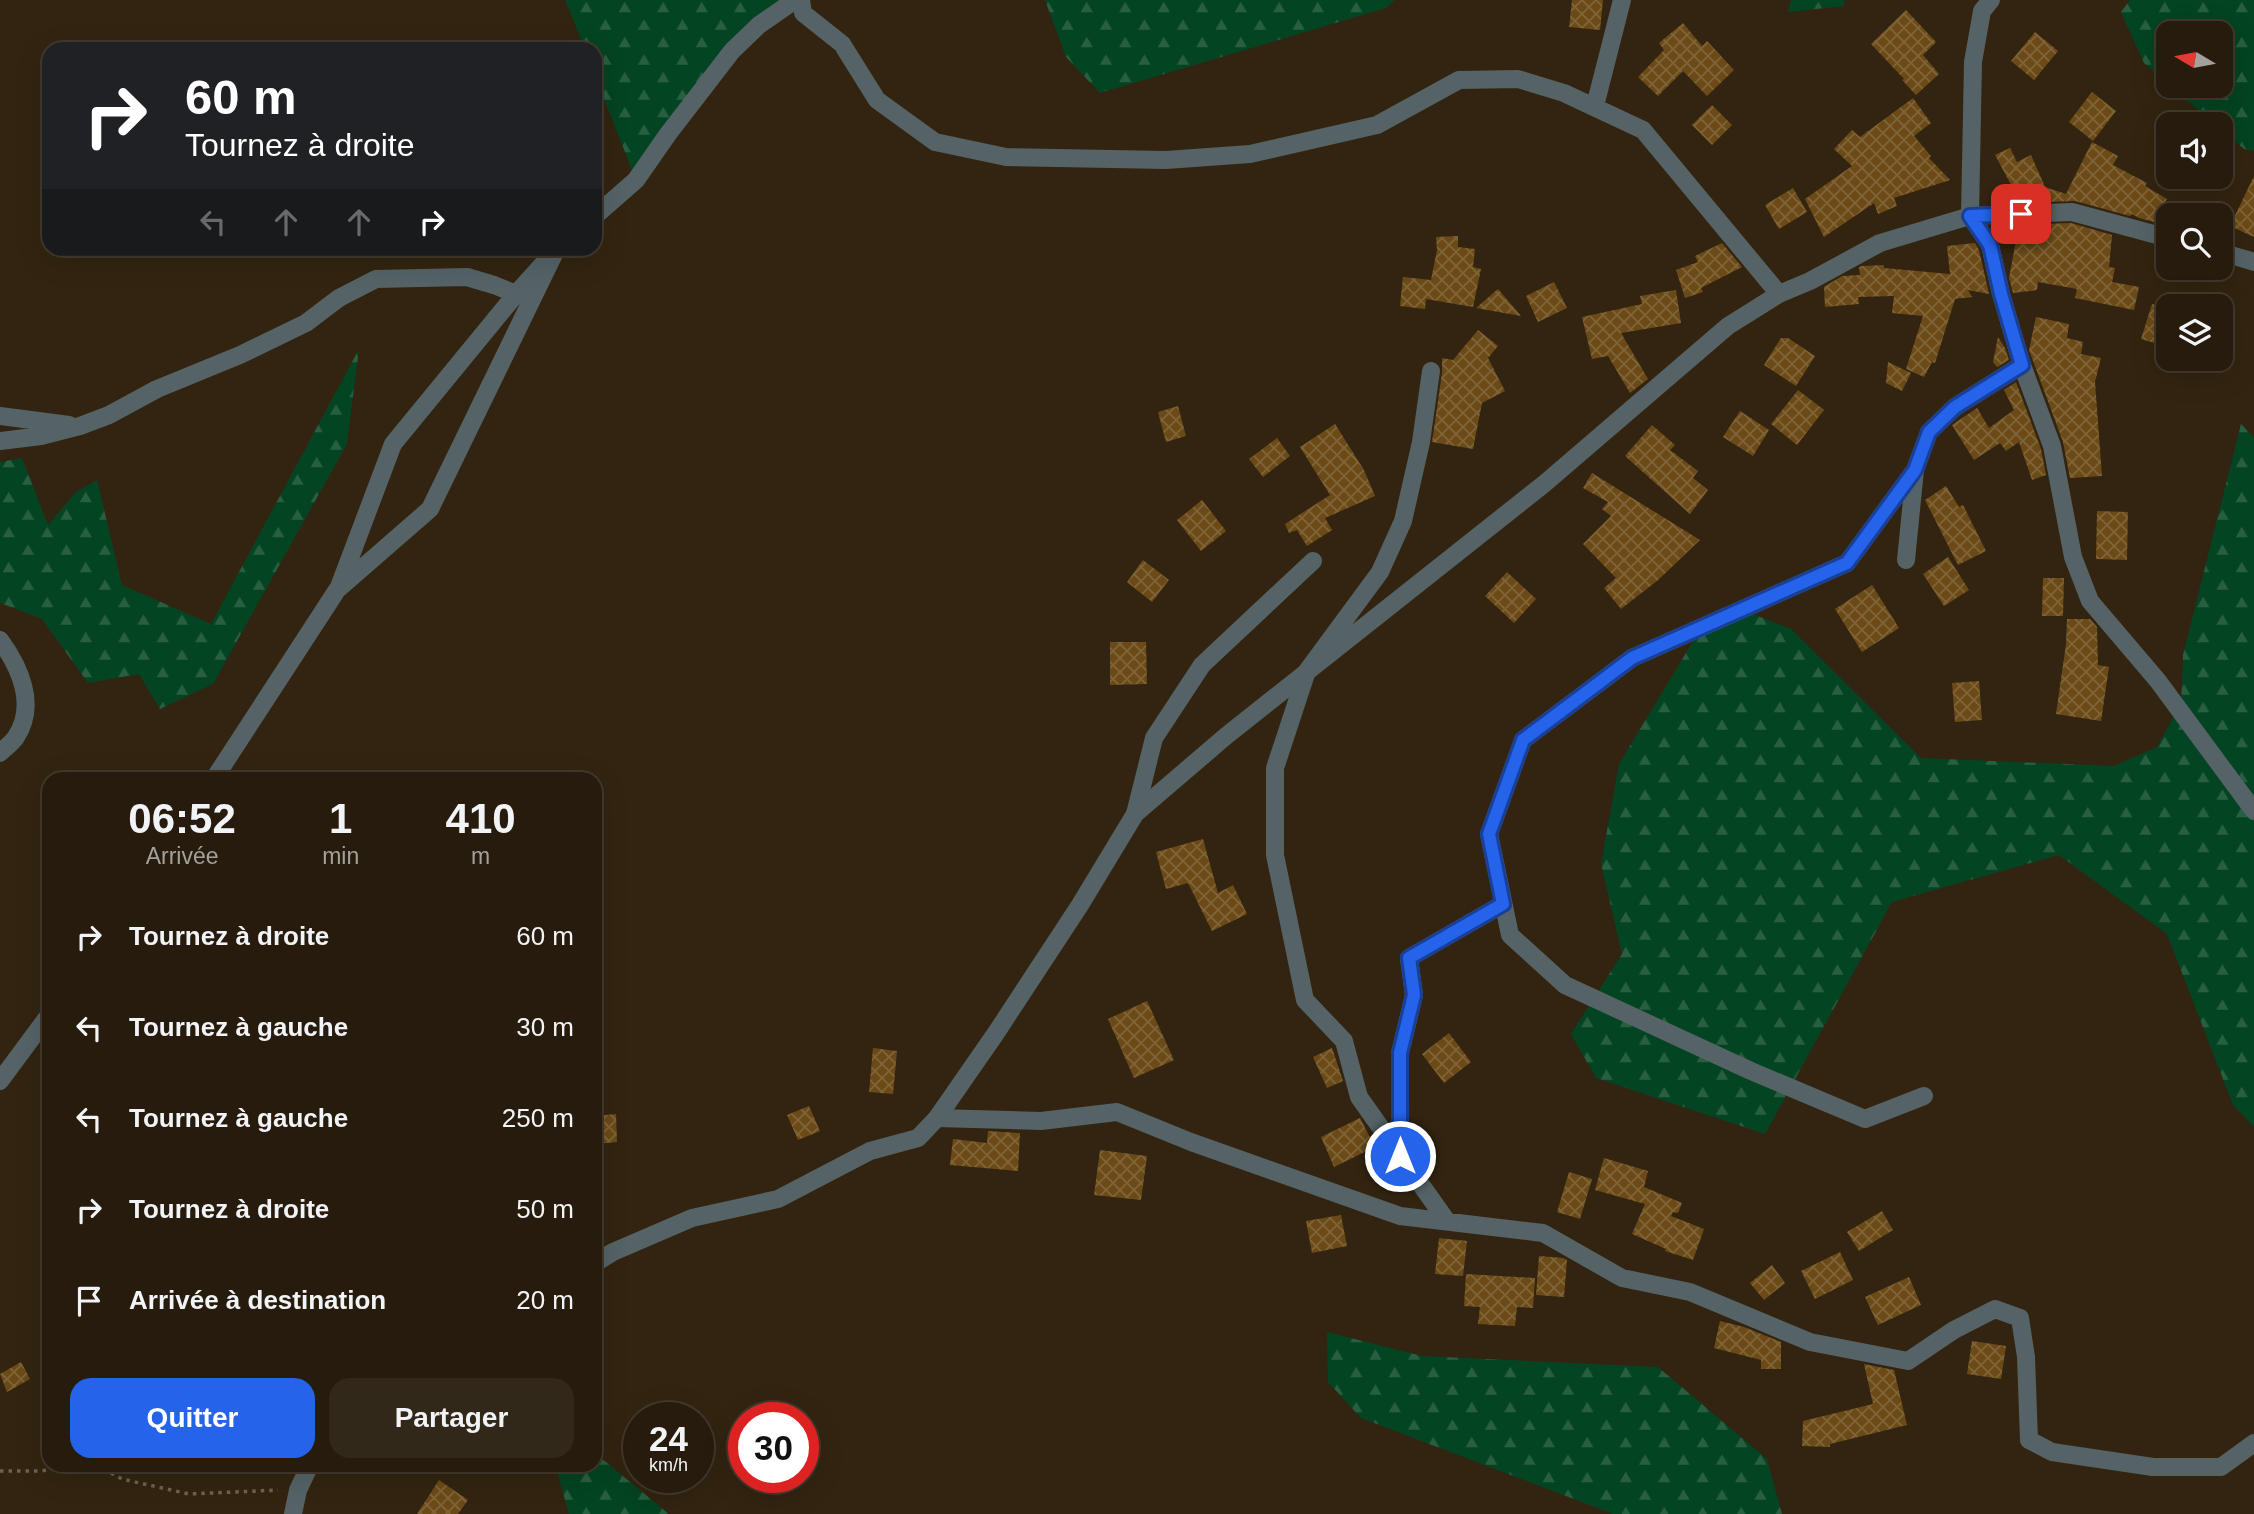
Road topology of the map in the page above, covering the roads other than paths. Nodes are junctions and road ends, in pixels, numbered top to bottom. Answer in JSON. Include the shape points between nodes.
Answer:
{"nodes":[{"id":1,"x":795,"y":0,"type":"edge"},
{"id":2,"x":801,"y":0,"type":"edge"},
{"id":3,"x":1622,"y":0,"type":"edge"},
{"id":4,"x":1991,"y":0,"type":"edge"},
{"id":5,"x":1595,"y":106,"type":"junction"},
{"id":6,"x":602,"y":210,"type":"edge"},
{"id":7,"x":1970,"y":216,"type":"junction"},
{"id":8,"x":2156,"y":234,"type":"edge"},
{"id":9,"x":551,"y":256,"type":"edge"},
{"id":10,"x":554,"y":256,"type":"edge"},
{"id":11,"x":2233,"y":256,"type":"edge"},
{"id":12,"x":2254,"y":262,"type":"edge"},
{"id":13,"x":516,"y":294,"type":"junction"},
{"id":14,"x":1779,"y":294,"type":"junction"},
{"id":15,"x":2022,"y":365,"type":"junction"},
{"id":16,"x":1431,"y":371,"type":"dead end"},
{"id":17,"x":0,"y":416,"type":"edge"},
{"id":18,"x":80,"y":426,"type":"junction"},
{"id":19,"x":0,"y":441,"type":"edge"},
{"id":20,"x":1915,"y":470,"type":"junction"},
{"id":21,"x":1906,"y":560,"type":"dead end"},
{"id":22,"x":1313,"y":561,"type":"dead end"},
{"id":23,"x":337,"y":590,"type":"junction"},
{"id":24,"x":0,"y":640,"type":"edge"},
{"id":25,"x":1307,"y":671,"type":"junction"},
{"id":26,"x":0,"y":753,"type":"edge"},
{"id":27,"x":219,"y":772,"type":"edge"},
{"id":28,"x":2254,"y":811,"type":"edge"},
{"id":29,"x":1135,"y":814,"type":"junction"},
{"id":30,"x":1503,"y":904,"type":"junction"},
{"id":31,"x":42,"y":1024,"type":"edge"},
{"id":32,"x":0,"y":1081,"type":"edge"},
{"id":33,"x":1924,"y":1096,"type":"dead end"},
{"id":34,"x":937,"y":1118,"type":"junction"},
{"id":35,"x":1400,"y":1156,"type":"junction"},
{"id":36,"x":1446,"y":1220,"type":"junction"},
{"id":37,"x":602,"y":1259,"type":"edge"},
{"id":38,"x":2254,"y":1443,"type":"edge"},
{"id":39,"x":307,"y":1472,"type":"edge"},
{"id":40,"x":293,"y":1514,"type":"edge"}],
"edges":[{"from":1,"to":6,"type":"street","via":[[732,51],[636,180]]},
{"from":2,"to":5,"type":"street","via":[[803,13],[842,44],[877,100],[935,142],[1006,157],[1166,160],[1250,154],[1377,125],[1459,80],[1518,79]]},
{"from":3,"to":5,"type":"street"},
{"from":4,"to":7,"type":"street","via":[[1982,11],[1973,62]]},
{"from":5,"to":14,"type":"street","via":[[1643,130]]},
{"from":7,"to":8,"type":"street","via":[[2072,212]]},
{"from":7,"to":14,"type":"street","via":[[1880,243]]},
{"from":7,"to":15,"type":"street","via":[[1990,245]]},
{"from":9,"to":13,"type":"street"},
{"from":10,"to":23,"type":"street","via":[[430,509]]},
{"from":11,"to":12,"type":"street"},
{"from":13,"to":18,"type":"street","via":[[467,277],[376,279],[306,323]]},
{"from":13,"to":23,"type":"street","via":[[393,444]]},
{"from":14,"to":25,"type":"street","via":[[1728,326],[1544,484]]},
{"from":15,"to":20,"type":"street","via":[[1955,407],[1938,423],[1929,432]]},
{"from":15,"to":28,"type":"street","via":[[2052,446],[2073,557],[2090,601],[2158,681]]},
{"from":16,"to":25,"type":"street","via":[[1404,522],[1380,572]]},
{"from":17,"to":18,"type":"street"},
{"from":18,"to":19,"type":"street"},
{"from":20,"to":21,"type":"street"},
{"from":20,"to":30,"type":"street","via":[[1847,563],[1632,658],[1523,740],[1489,834]]},
{"from":22,"to":29,"type":"street","via":[[1202,665],[1154,738]]},
{"from":23,"to":27,"type":"street"},
{"from":24,"to":26,"type":"street","via":[[27,696],[16,737]]},
{"from":25,"to":29,"type":"street"},
{"from":25,"to":35,"type":"street","via":[[1275,768],[1275,855],[1304,1000],[1344,1041],[1359,1097]]},
{"from":29,"to":34,"type":"street","via":[[1080,905]]},
{"from":30,"to":33,"type":"street","via":[[1510,935],[1565,985],[1751,1071],[1865,1118]]},
{"from":30,"to":35,"type":"street","via":[[1409,958],[1414,995],[1400,1053]]},
{"from":31,"to":32,"type":"street"},
{"from":34,"to":36,"type":"street","via":[[1041,1121],[1117,1112],[1400,1216]]},
{"from":34,"to":37,"type":"street","via":[[918,1138],[870,1151],[778,1199],[692,1218]]},
{"from":35,"to":36,"type":"street"},
{"from":36,"to":38,"type":"street","via":[[1543,1233],[1622,1278],[1690,1292],[1810,1342],[1908,1361],[1995,1309],[2020,1318],[2028,1440],[2052,1452],[2153,1467],[2221,1467]]},
{"from":39,"to":40,"type":"street"}]}
